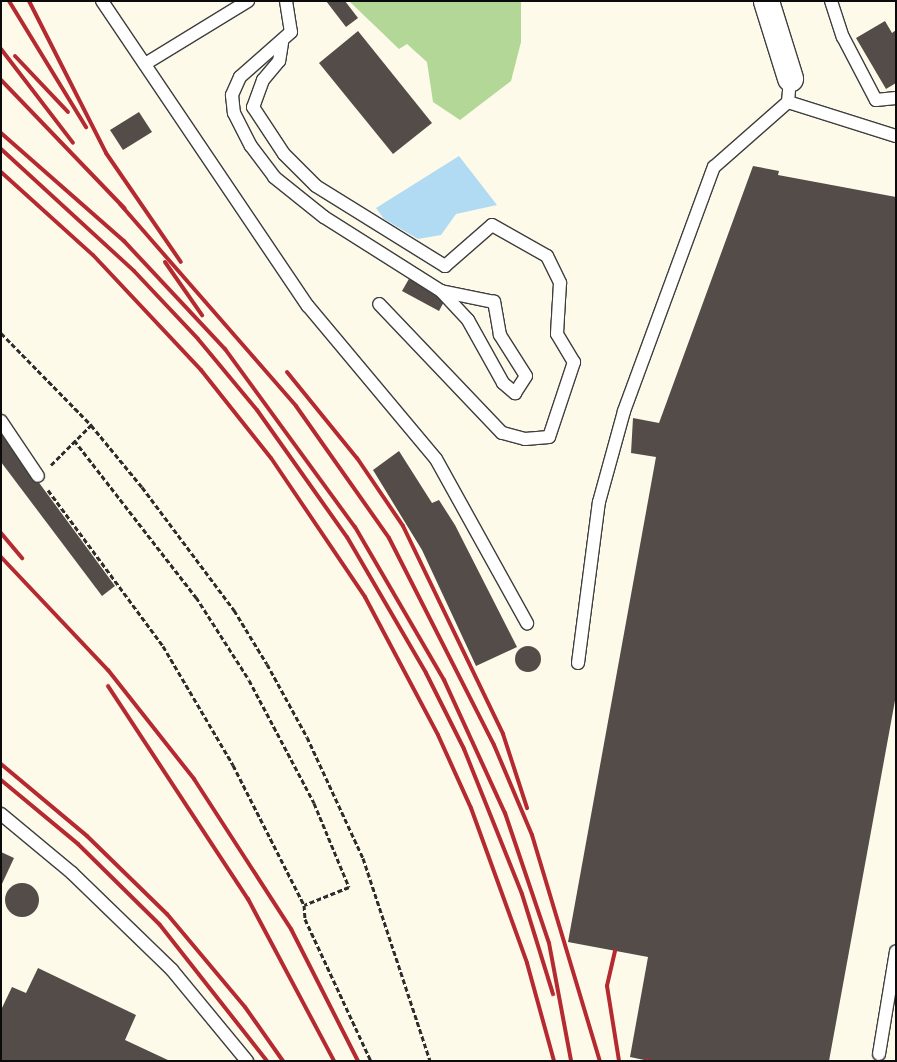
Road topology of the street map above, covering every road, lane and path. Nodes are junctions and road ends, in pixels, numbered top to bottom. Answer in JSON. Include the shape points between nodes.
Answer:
{"nodes":[{"id":1,"x":102,"y":1,"type":"edge"},
{"id":2,"x":248,"y":1,"type":"edge"},
{"id":3,"x":286,"y":1,"type":"edge"},
{"id":4,"x":766,"y":1,"type":"edge"},
{"id":5,"x":831,"y":1,"type":"edge"},
{"id":6,"x":282,"y":43,"type":"junction"},
{"id":7,"x":145,"y":64,"type":"junction"},
{"id":8,"x":789,"y":90,"type":"junction"},
{"id":9,"x":896,"y":98,"type":"edge"},
{"id":10,"x":896,"y":136,"type":"edge"},
{"id":11,"x":441,"y":291,"type":"junction"},
{"id":12,"x":379,"y":304,"type":"dead end"},
{"id":13,"x":1,"y":333,"type":"edge"},
{"id":14,"x":1,"y":421,"type":"edge"},
{"id":15,"x":91,"y":425,"type":"junction"},
{"id":16,"x":74,"y":440,"type":"junction"},
{"id":17,"x":38,"y":476,"type":"junction"},
{"id":18,"x":527,"y":623,"type":"dead end"},
{"id":19,"x":578,"y":663,"type":"dead end"},
{"id":20,"x":1,"y":814,"type":"edge"},
{"id":21,"x":304,"y":905,"type":"junction"},
{"id":22,"x":896,"y":951,"type":"edge"},
{"id":23,"x":879,"y":1054,"type":"dead end"},
{"id":24,"x":246,"y":1061,"type":"edge"},
{"id":25,"x":371,"y":1061,"type":"edge"},
{"id":26,"x":430,"y":1061,"type":"edge"}],
"edges":[{"from":1,"to":7,"type":"lane"},
{"from":2,"to":7,"type":"lane"},
{"from":3,"to":6,"type":"lane","via":[[291,32]]},
{"from":4,"to":8,"type":"street"},
{"from":5,"to":9,"type":"lane","via":[[843,37],[876,100]]},
{"from":6,"to":11,"type":"lane","via":[[240,77],[232,95],[234,113],[251,146],[274,177],[324,217]]},
{"from":6,"to":12,"type":"lane","via":[[279,61],[263,80],[253,107],[284,154],[316,186],[445,266],[492,225],[547,256],[560,283],[557,334],[574,362],[549,437],[525,439],[502,434]]},
{"from":7,"to":18,"type":"lane","via":[[308,306],[436,459]]},
{"from":8,"to":10,"type":"lane"},
{"from":8,"to":19,"type":"lane","via":[[714,167],[624,411],[599,502]]},
{"from":11,"to":11,"type":"lane","via":[[468,320],[503,383],[515,393],[526,376],[500,335],[494,302]]},
{"from":13,"to":15,"type":"path"},
{"from":14,"to":17,"type":"lane"},
{"from":15,"to":16,"type":"path"},
{"from":15,"to":26,"type":"path","via":[[234,610],[307,737],[388,925]]},
{"from":16,"to":17,"type":"path"},
{"from":16,"to":21,"type":"path","via":[[196,597],[249,680],[314,803],[349,886]]},
{"from":17,"to":21,"type":"path","via":[[185,682]]},
{"from":20,"to":24,"type":"lane","via":[[72,873],[172,970]]},
{"from":21,"to":25,"type":"path","via":[[305,919]]},
{"from":22,"to":23,"type":"lane"}]}
